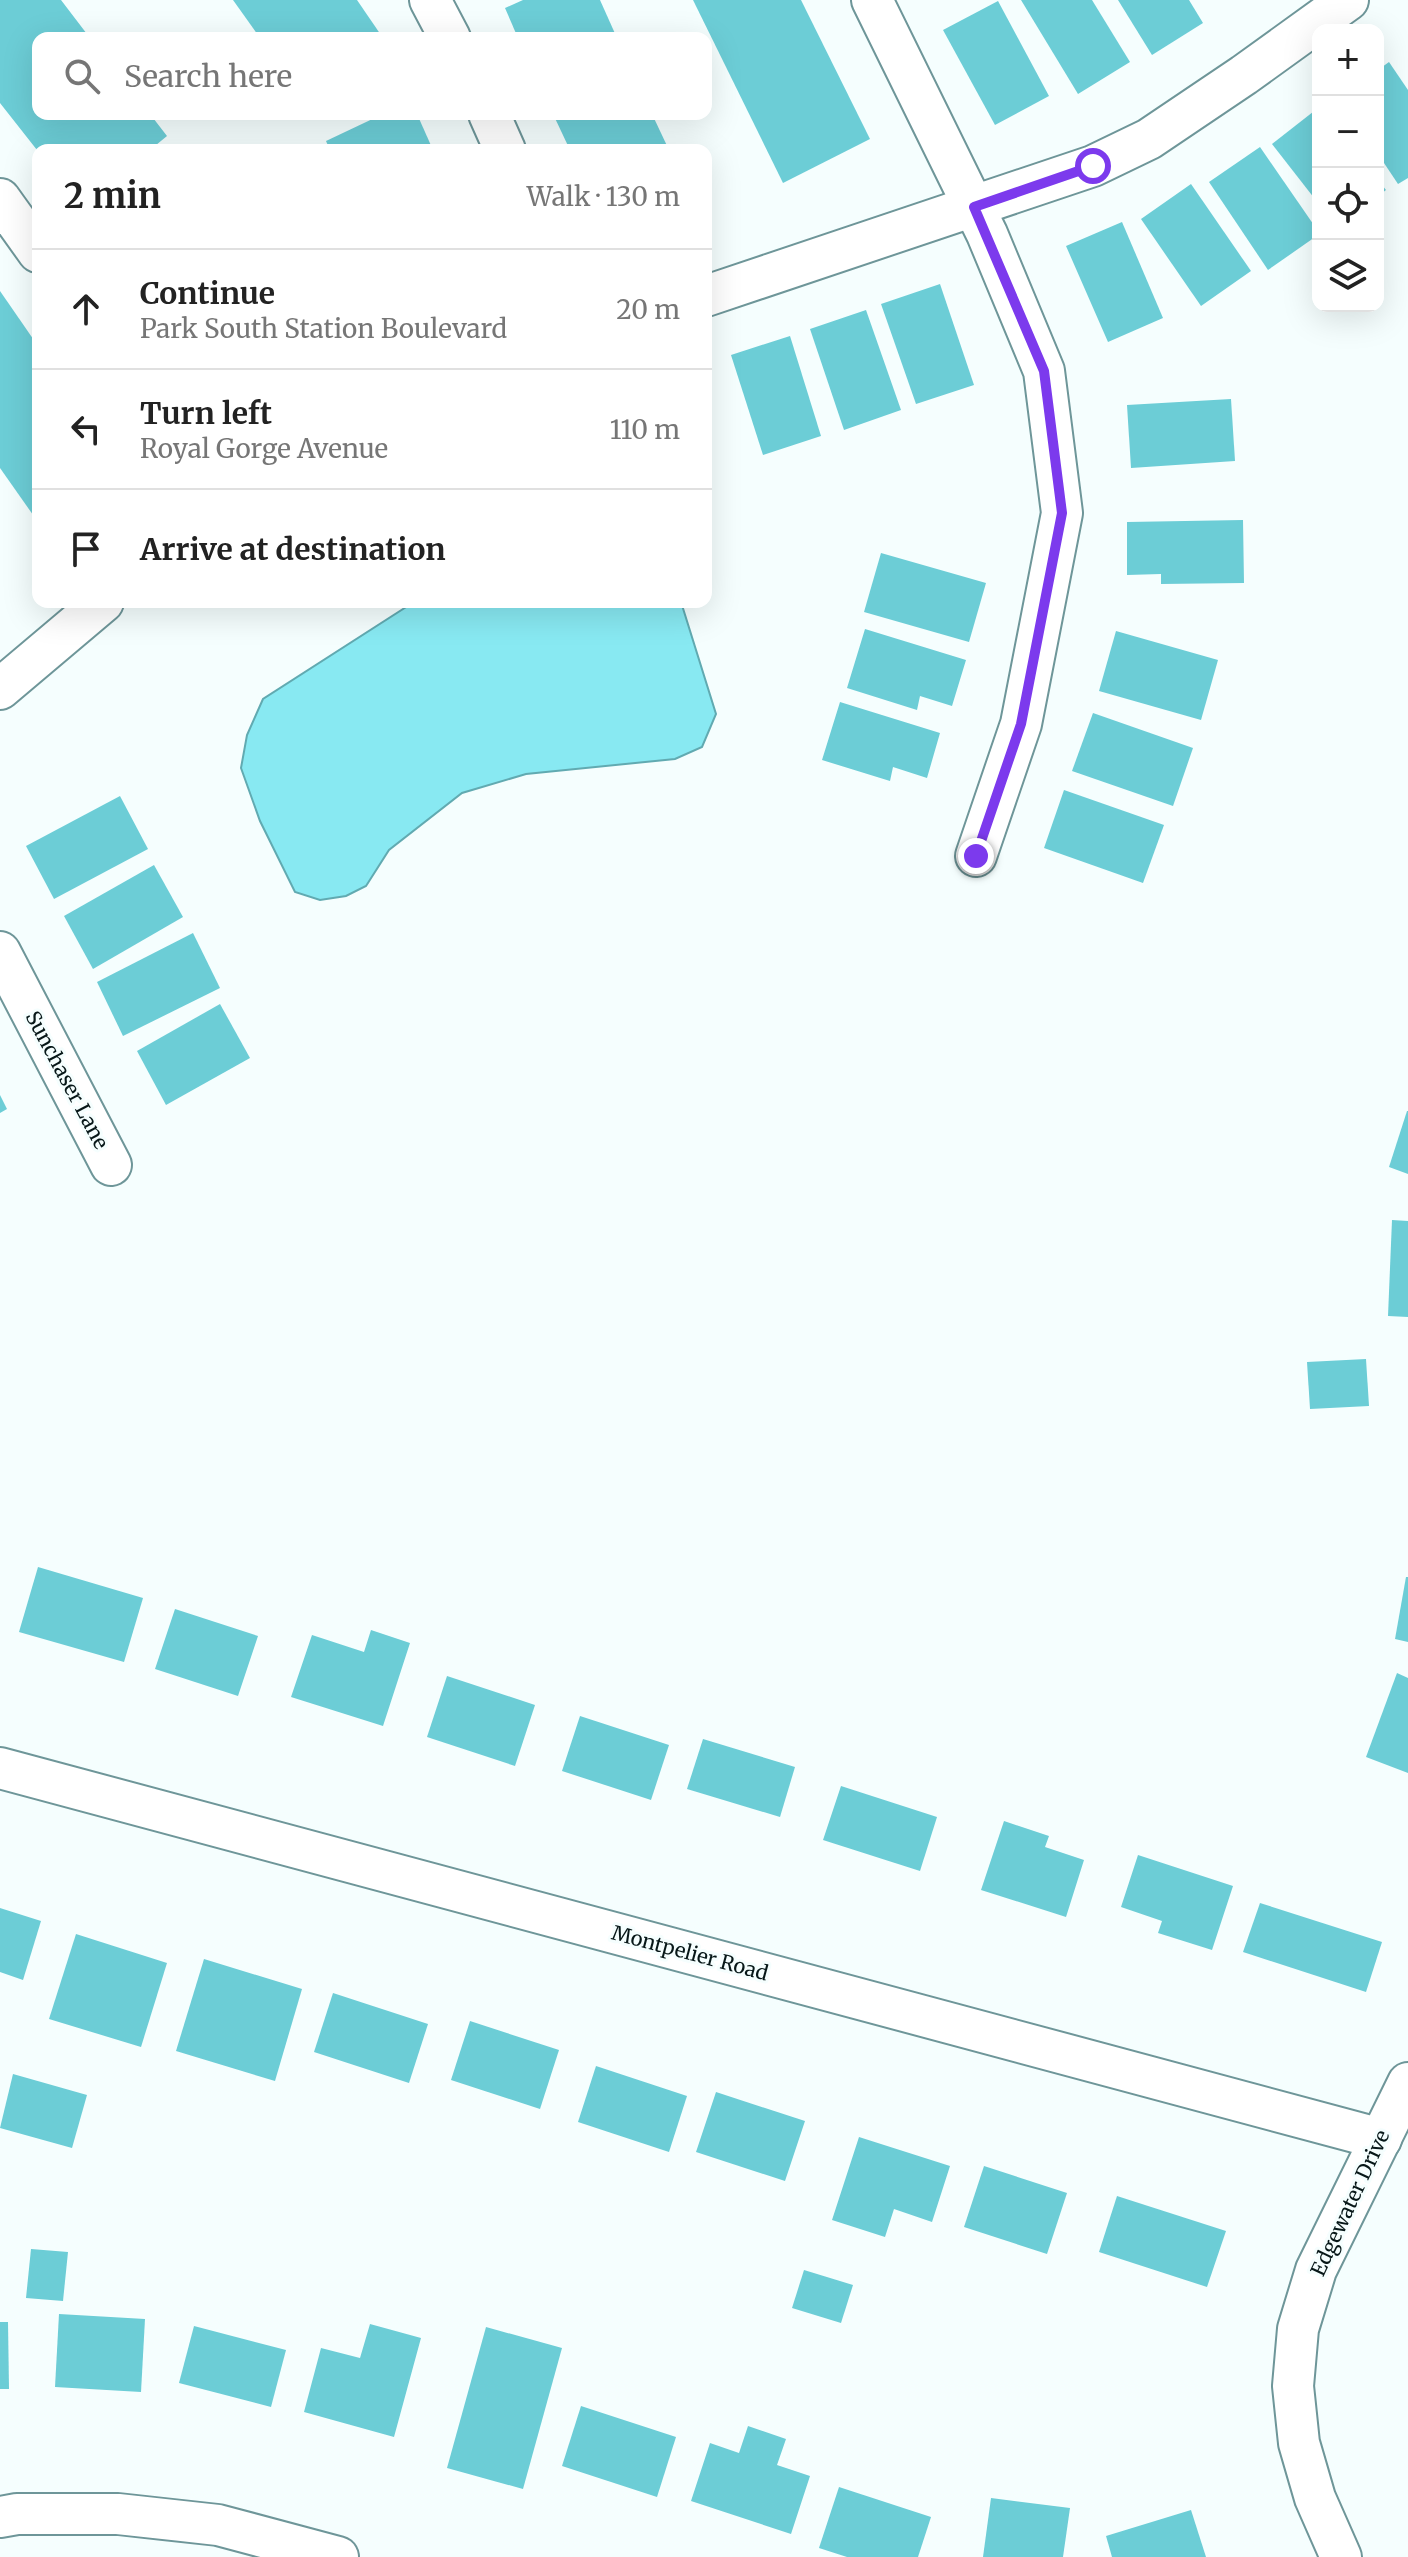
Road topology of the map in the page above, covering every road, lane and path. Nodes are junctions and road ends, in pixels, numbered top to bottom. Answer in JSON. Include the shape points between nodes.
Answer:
{"nodes":[{"id":1,"x":430,"y":0,"type":"edge"},
{"id":2,"x":872,"y":0,"type":"edge"},
{"id":3,"x":1348,"y":0,"type":"edge"},
{"id":4,"x":447,"y":32,"type":"edge"},
{"id":5,"x":492,"y":120,"type":"edge"},
{"id":6,"x":502,"y":144,"type":"edge"},
{"id":7,"x":0,"y":199,"type":"edge"},
{"id":8,"x":974,"y":207,"type":"junction"},
{"id":9,"x":32,"y":244,"type":"edge"},
{"id":10,"x":712,"y":294,"type":"edge"},
{"id":11,"x":96,"y":608,"type":"edge"},
{"id":12,"x":0,"y":689,"type":"edge"},
{"id":13,"x":976,"y":856,"type":"dead end"},
{"id":14,"x":0,"y":952,"type":"edge"},
{"id":15,"x":111,"y":1165,"type":"dead end"},
{"id":16,"x":0,"y":1768,"type":"edge"},
{"id":17,"x":1408,"y":2083,"type":"edge"},
{"id":18,"x":1381,"y":2139,"type":"junction"},
{"id":19,"x":0,"y":2517,"type":"edge"},
{"id":20,"x":338,"y":2557,"type":"edge"},
{"id":21,"x":1341,"y":2557,"type":"edge"}],
"edges":[{"from":1,"to":4,"type":"street"},
{"from":2,"to":8,"type":"street"},
{"from":3,"to":8,"type":"street","via":[[1149,139],[1093,166]]},
{"from":5,"to":6,"type":"street"},
{"from":7,"to":9,"type":"street"},
{"from":8,"to":10,"type":"street"},
{"from":8,"to":13,"type":"street","via":[[1044,371],[1062,513],[1021,724]]},
{"from":11,"to":12,"type":"street"},
{"from":14,"to":15,"type":"street","name":"Sunchaser Lane"},
{"from":16,"to":18,"type":"street","name":"Montpelier Road"},
{"from":17,"to":18,"type":"street","name":"Edgewater Drive"},
{"from":18,"to":21,"type":"street","name":"Edgewater Drive","via":[[1316,2270],[1298,2329],[1293,2386],[1299,2443],[1315,2498]]},
{"from":19,"to":20,"type":"street","via":[[118,2514],[203,2524]]}]}
